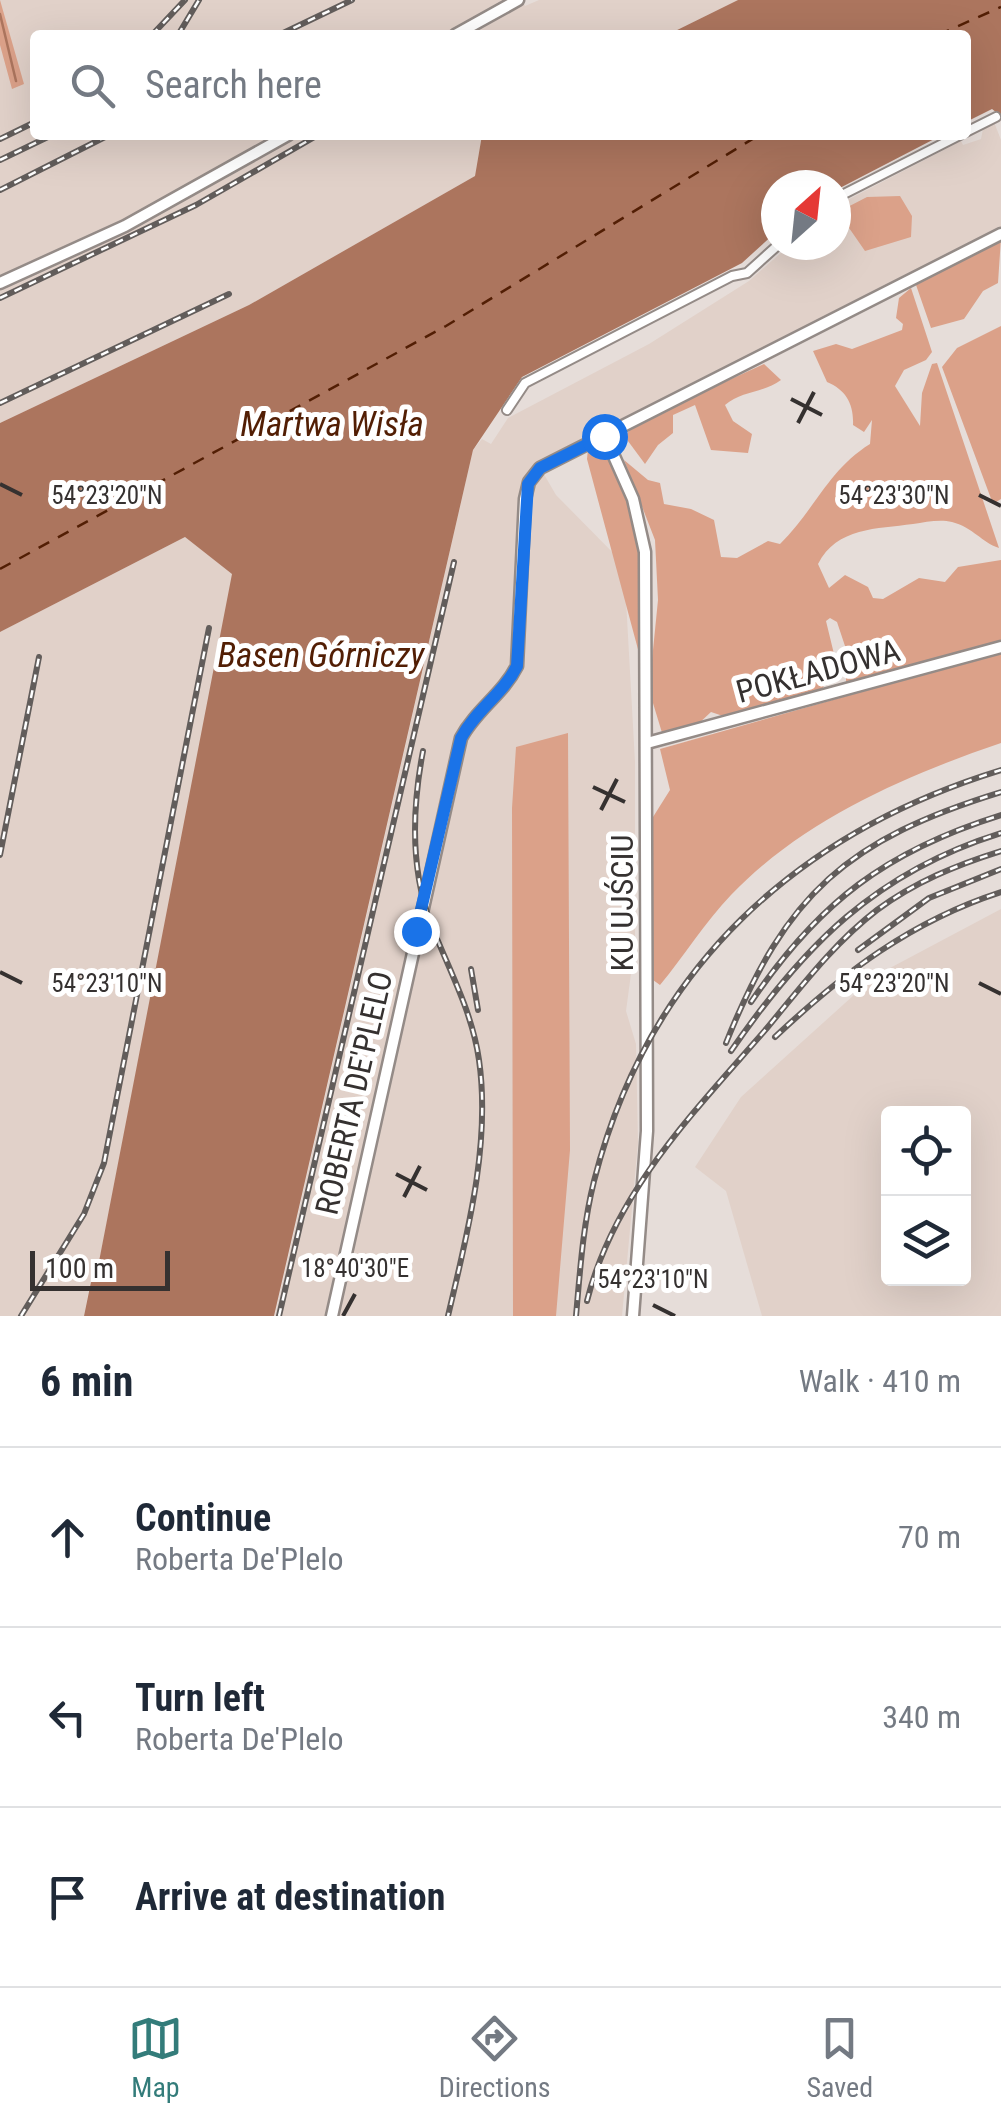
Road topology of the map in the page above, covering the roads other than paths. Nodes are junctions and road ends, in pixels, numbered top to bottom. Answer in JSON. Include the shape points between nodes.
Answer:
{"nodes":[{"id":1,"x":518,"y":0,"type":"edge"},
{"id":2,"x":464,"y":30,"type":"edge"},
{"id":3,"x":996,"y":116,"type":"dead end"},
{"id":4,"x":971,"y":129,"type":"edge"},
{"id":5,"x":279,"y":140,"type":"edge"},
{"id":6,"x":949,"y":140,"type":"edge"},
{"id":7,"x":851,"y":190,"type":"edge"},
{"id":8,"x":1001,"y":234,"type":"edge"},
{"id":9,"x":761,"y":260,"type":"edge"},
{"id":10,"x":0,"y":283,"type":"edge"},
{"id":11,"x":507,"y":410,"type":"dead end"},
{"id":12,"x":604,"y":436,"type":"junction"},
{"id":13,"x":1001,"y":647,"type":"edge"},
{"id":14,"x":647,"y":743,"type":"junction"},
{"id":15,"x":332,"y":1316,"type":"edge"},
{"id":16,"x":633,"y":1316,"type":"edge"}],
"edges":[{"from":1,"to":2,"type":"street"},
{"from":3,"to":4,"type":"street"},
{"from":5,"to":10,"type":"street","via":[[125,226]]},
{"from":6,"to":7,"type":"street"},
{"from":8,"to":12,"type":"street","name":"ROBERTA DE'PLELO"},
{"from":9,"to":11,"type":"street","via":[[525,384]]},
{"from":12,"to":14,"type":"street","name":"KU UJŚCIU","via":[[641,524]]},
{"from":12,"to":15,"type":"street","name":"ROBERTA DE'PLELO","via":[[540,468],[528,484],[517,666],[461,738]]},
{"from":13,"to":14,"type":"street","name":"POKŁADOWA"},
{"from":14,"to":16,"type":"street","name":"KU UJŚCIU","via":[[648,1131]]}]}
